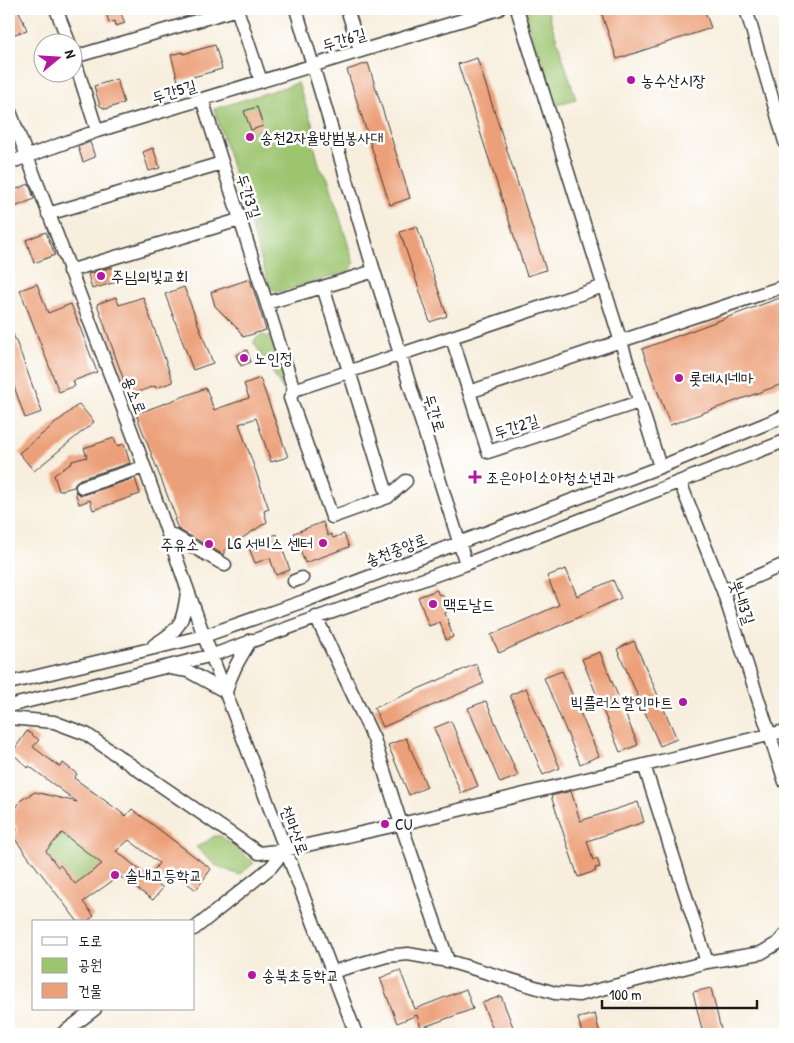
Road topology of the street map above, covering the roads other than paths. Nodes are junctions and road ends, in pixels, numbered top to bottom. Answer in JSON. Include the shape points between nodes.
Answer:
{"nodes":[{"id":1,"x":56,"y":9,"type":"edge"},
{"id":2,"x":237,"y":9,"type":"edge"},
{"id":3,"x":296,"y":9,"type":"edge"},
{"id":4,"x":348,"y":9,"type":"edge"},
{"id":5,"x":499,"y":9,"type":"edge"},
{"id":6,"x":517,"y":9,"type":"edge"},
{"id":7,"x":746,"y":9,"type":"edge"},
{"id":8,"x":65,"y":32,"type":"edge"},
{"id":9,"x":360,"y":50,"type":"junction"},
{"id":10,"x":82,"y":52,"type":"edge"},
{"id":11,"x":314,"y":65,"type":"junction"},
{"id":12,"x":260,"y":81,"type":"junction"},
{"id":13,"x":82,"y":82,"type":"edge"},
{"id":14,"x":202,"y":99,"type":"junction"},
{"id":15,"x":9,"y":109,"type":"edge"},
{"id":16,"x":97,"y":131,"type":"junction"},
{"id":17,"x":785,"y":142,"type":"edge"},
{"id":18,"x":26,"y":156,"type":"junction"},
{"id":19,"x":9,"y":163,"type":"edge"},
{"id":20,"x":222,"y":164,"type":"junction"},
{"id":21,"x":48,"y":214,"type":"junction"},
{"id":22,"x":239,"y":220,"type":"junction"},
{"id":23,"x":70,"y":271,"type":"junction"},
{"id":24,"x":374,"y":271,"type":"junction"},
{"id":25,"x":604,"y":286,"type":"junction"},
{"id":26,"x":785,"y":286,"type":"edge"},
{"id":27,"x":323,"y":287,"type":"junction"},
{"id":28,"x":267,"y":302,"type":"junction"},
{"id":29,"x":452,"y":338,"type":"junction"},
{"id":30,"x":621,"y":342,"type":"junction"},
{"id":31,"x":400,"y":355,"type":"junction"},
{"id":32,"x":348,"y":372,"type":"junction"},
{"id":33,"x":294,"y":390,"type":"junction"},
{"id":34,"x":469,"y":392,"type":"junction"},
{"id":35,"x":639,"y":402,"type":"junction"},
{"id":36,"x":785,"y":416,"type":"edge"},
{"id":37,"x":785,"y":441,"type":"edge"},
{"id":38,"x":144,"y":467,"type":"junction"},
{"id":39,"x":660,"y":467,"type":"junction"},
{"id":40,"x":406,"y":481,"type":"dead end"},
{"id":41,"x":680,"y":482,"type":"junction"},
{"id":42,"x":82,"y":487,"type":"dead end"},
{"id":43,"x":388,"y":497,"type":"junction"},
{"id":44,"x":166,"y":532,"type":"junction"},
{"id":45,"x":458,"y":543,"type":"junction"},
{"id":46,"x":466,"y":564,"type":"junction"},
{"id":47,"x":785,"y":564,"type":"edge"},
{"id":48,"x":225,"y":566,"type":"dead end"},
{"id":49,"x":187,"y":589,"type":"junction"},
{"id":50,"x":723,"y":591,"type":"junction"},
{"id":51,"x":316,"y":617,"type":"junction"},
{"id":52,"x":204,"y":636,"type":"junction"},
{"id":53,"x":251,"y":640,"type":"junction"},
{"id":54,"x":144,"y":651,"type":"junction"},
{"id":55,"x":212,"y":655,"type":"junction"},
{"id":56,"x":165,"y":667,"type":"junction"},
{"id":57,"x":9,"y":683,"type":"edge"},
{"id":58,"x":226,"y":692,"type":"junction"},
{"id":59,"x":9,"y":706,"type":"edge"},
{"id":60,"x":9,"y":718,"type":"edge"},
{"id":61,"x":785,"y":731,"type":"edge"},
{"id":62,"x":769,"y":735,"type":"junction"},
{"id":63,"x":644,"y":765,"type":"junction"},
{"id":64,"x":785,"y":782,"type":"edge"},
{"id":65,"x":400,"y":824,"type":"junction"},
{"id":66,"x":285,"y":850,"type":"junction"},
{"id":67,"x":195,"y":928,"type":"edge"},
{"id":68,"x":785,"y":935,"type":"edge"},
{"id":69,"x":448,"y":961,"type":"junction"},
{"id":70,"x":707,"y":962,"type":"junction"},
{"id":71,"x":332,"y":972,"type":"junction"},
{"id":72,"x":94,"y":1010,"type":"edge"},
{"id":73,"x":75,"y":1030,"type":"edge"},
{"id":74,"x":62,"y":1034,"type":"edge"},
{"id":75,"x":356,"y":1034,"type":"edge"}],
"edges":[{"from":1,"to":8,"type":"street"},
{"from":2,"to":10,"type":"street"},
{"from":2,"to":12,"type":"street"},
{"from":3,"to":11,"type":"street","name":"두간로"},
{"from":4,"to":9,"type":"street"},
{"from":5,"to":9,"type":"street","name":"두간6길"},
{"from":6,"to":25,"type":"street"},
{"from":7,"to":17,"type":"street"},
{"from":9,"to":11,"type":"street","name":"두간6길"},
{"from":11,"to":12,"type":"street","name":"두간5길"},
{"from":11,"to":24,"type":"street","name":"두간로"},
{"from":12,"to":14,"type":"street","name":"두간5길"},
{"from":13,"to":16,"type":"street"},
{"from":14,"to":16,"type":"street","name":"두간5길"},
{"from":14,"to":20,"type":"street","name":"두간3길"},
{"from":15,"to":18,"type":"street","name":"용소로"},
{"from":16,"to":18,"type":"street","name":"두간5길"},
{"from":18,"to":19,"type":"street","name":"두간5길"},
{"from":18,"to":21,"type":"street","name":"용소로"},
{"from":20,"to":21,"type":"street"},
{"from":20,"to":22,"type":"street","name":"두간3길"},
{"from":21,"to":23,"type":"street","name":"용소로"},
{"from":22,"to":23,"type":"street"},
{"from":22,"to":28,"type":"street","name":"두간3길"},
{"from":23,"to":38,"type":"street","name":"용소로"},
{"from":24,"to":27,"type":"street"},
{"from":24,"to":31,"type":"street","name":"두간로"},
{"from":25,"to":29,"type":"street"},
{"from":25,"to":30,"type":"street"},
{"from":26,"to":30,"type":"street"},
{"from":27,"to":28,"type":"street"},
{"from":27,"to":32,"type":"street"},
{"from":28,"to":33,"type":"street","name":"두간3길"},
{"from":29,"to":31,"type":"street"},
{"from":29,"to":34,"type":"street","name":"두간2길"},
{"from":30,"to":34,"type":"street"},
{"from":30,"to":35,"type":"street"},
{"from":31,"to":32,"type":"street"},
{"from":31,"to":45,"type":"street","name":"두간로"},
{"from":32,"to":33,"type":"street"},
{"from":32,"to":43,"type":"street"},
{"from":33,"to":43,"type":"street","name":"두간3길","via":[[290,398],[332,517]]},
{"from":34,"to":35,"type":"street","name":"두간2길","via":[[488,452]]},
{"from":35,"to":39,"type":"street"},
{"from":36,"to":39,"type":"street","name":"송천중앙로"},
{"from":37,"to":41,"type":"street"},
{"from":38,"to":42,"type":"street"},
{"from":38,"to":44,"type":"street","name":"용소로"},
{"from":39,"to":45,"type":"street","name":"송천중앙로"},
{"from":40,"to":43,"type":"street"},
{"from":41,"to":46,"type":"street"},
{"from":41,"to":50,"type":"street","name":"붓내3길"},
{"from":44,"to":48,"type":"street"},
{"from":44,"to":49,"type":"street","name":"용소로"},
{"from":45,"to":46,"type":"street","name":"두간로"},
{"from":45,"to":52,"type":"street","name":"송천중앙로"},
{"from":46,"to":51,"type":"street"},
{"from":47,"to":50,"type":"street"},
{"from":49,"to":52,"type":"street","name":"용소로"},
{"from":49,"to":54,"type":"street","via":[[184,614],[174,633]]},
{"from":50,"to":62,"type":"street","name":"붓내3길"},
{"from":51,"to":53,"type":"street"},
{"from":51,"to":65,"type":"street","via":[[374,738]]},
{"from":52,"to":54,"type":"street","name":"송천중앙로"},
{"from":52,"to":55,"type":"street","name":"천마산로"},
{"from":53,"to":55,"type":"street"},
{"from":53,"to":58,"type":"street","via":[[236,663]]},
{"from":54,"to":57,"type":"street","name":"송천중앙로"},
{"from":55,"to":56,"type":"street"},
{"from":55,"to":58,"type":"street","name":"천마산로"},
{"from":56,"to":58,"type":"street","via":[[188,671]]},
{"from":56,"to":59,"type":"street"},
{"from":58,"to":66,"type":"street","name":"천마산로"},
{"from":60,"to":66,"type":"street","via":[[54,722],[86,734],[259,853]]},
{"from":61,"to":62,"type":"street"},
{"from":62,"to":63,"type":"street"},
{"from":62,"to":64,"type":"street","name":"붓내3길"},
{"from":63,"to":65,"type":"street"},
{"from":63,"to":70,"type":"street"},
{"from":65,"to":66,"type":"street"},
{"from":65,"to":69,"type":"street"},
{"from":66,"to":67,"type":"street","via":[[271,867]]},
{"from":66,"to":71,"type":"street","name":"천마산로"},
{"from":68,"to":70,"type":"street","via":[[761,953]]},
{"from":69,"to":70,"type":"street","via":[[555,993],[579,995]]},
{"from":69,"to":71,"type":"street","via":[[408,954],[387,956]]},
{"from":71,"to":75,"type":"street","name":"천마산로"},
{"from":72,"to":73,"type":"street"},
{"from":73,"to":74,"type":"street"}]}
